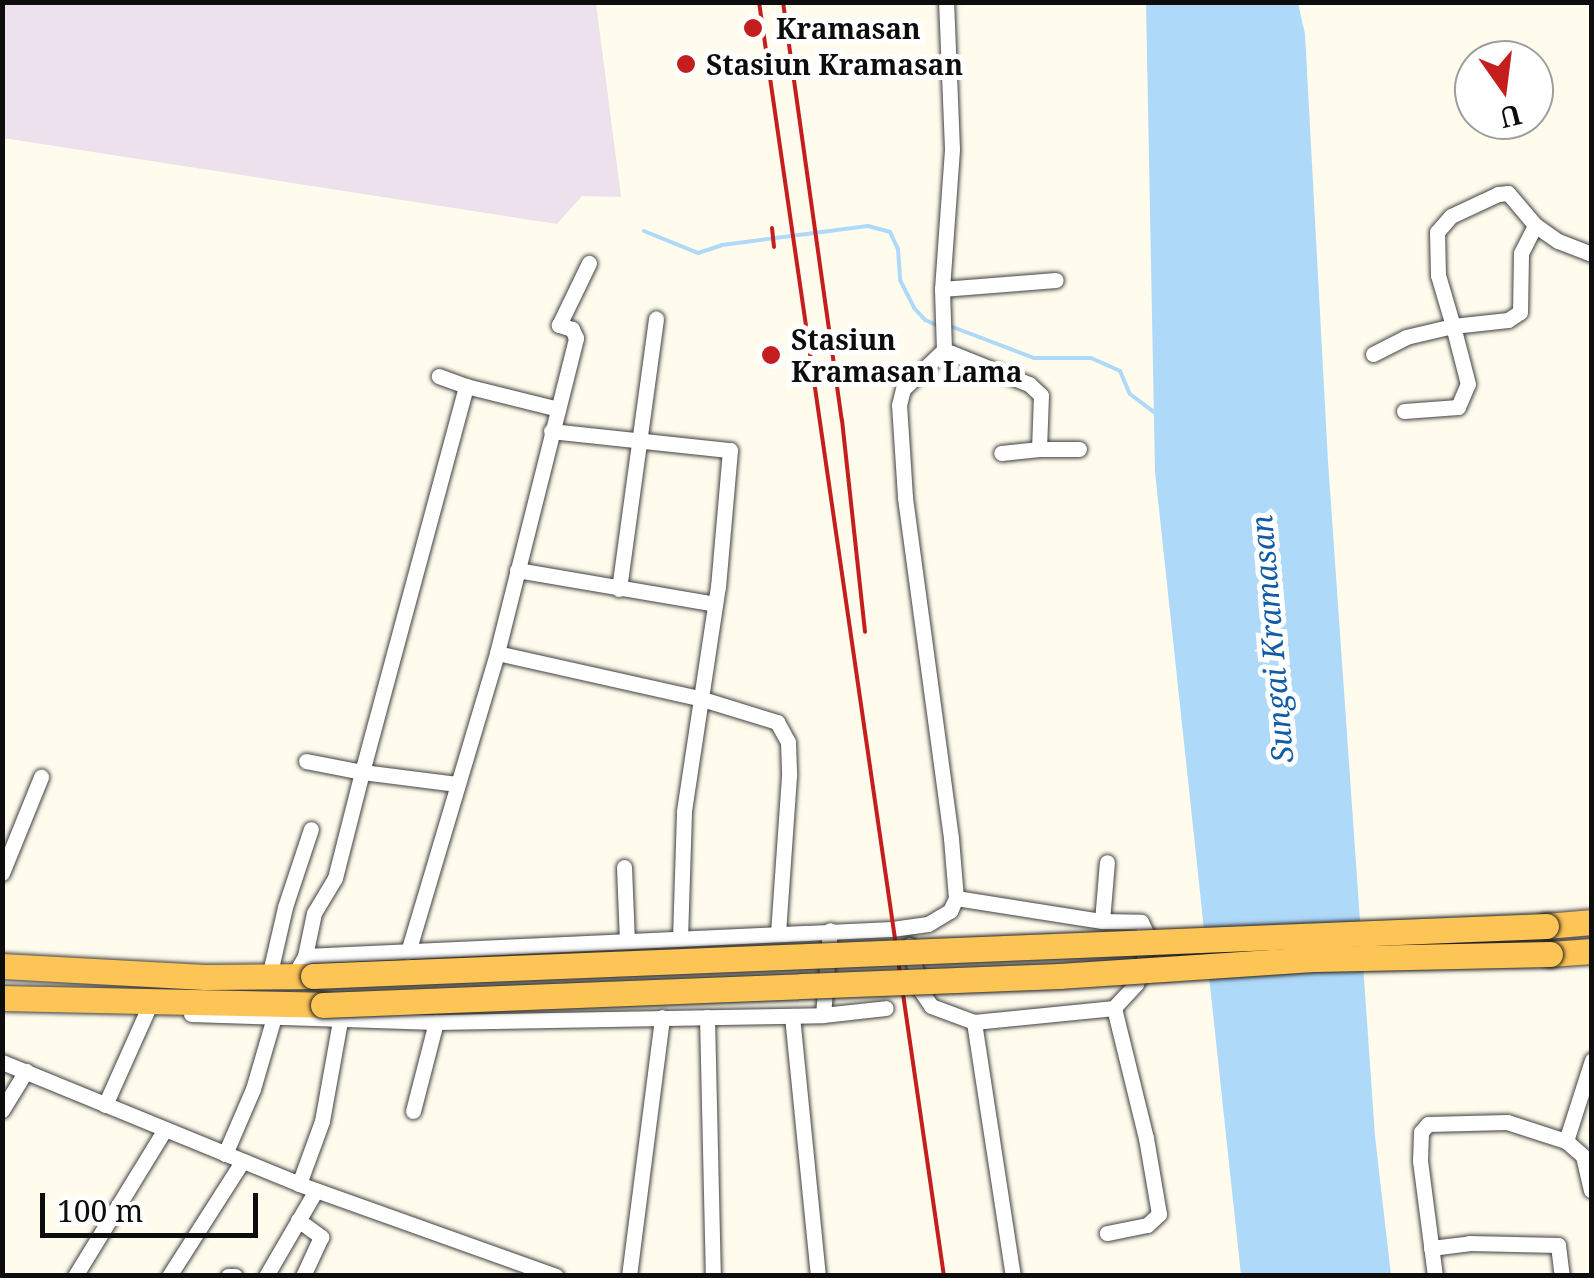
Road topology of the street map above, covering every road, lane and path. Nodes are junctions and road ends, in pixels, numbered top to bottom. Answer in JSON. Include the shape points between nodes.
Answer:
{"nodes":[{"id":1,"x":946,"y":2,"type":"edge"},
{"id":2,"x":1535,"y":225,"type":"junction"},
{"id":3,"x":1592,"y":254,"type":"edge"},
{"id":4,"x":588,"y":263,"type":"dead end"},
{"id":5,"x":1056,"y":280,"type":"dead end"},
{"id":6,"x":942,"y":289,"type":"junction"},
{"id":7,"x":656,"y":319,"type":"dead end"},
{"id":8,"x":1453,"y":326,"type":"junction"},
{"id":9,"x":944,"y":343,"type":"junction"},
{"id":10,"x":1373,"y":354,"type":"dead end"},
{"id":11,"x":439,"y":376,"type":"dead end"},
{"id":12,"x":466,"y":386,"type":"junction"},
{"id":13,"x":558,"y":410,"type":"junction"},
{"id":14,"x":1404,"y":411,"type":"dead end"},
{"id":15,"x":551,"y":431,"type":"junction"},
{"id":16,"x":639,"y":442,"type":"junction"},
{"id":17,"x":1039,"y":448,"type":"junction"},
{"id":18,"x":1078,"y":449,"type":"dead end"},
{"id":19,"x":1001,"y":454,"type":"dead end"},
{"id":20,"x":517,"y":570,"type":"junction"},
{"id":21,"x":618,"y":588,"type":"junction"},
{"id":22,"x":715,"y":604,"type":"junction"},
{"id":23,"x":497,"y":653,"type":"junction"},
{"id":24,"x":698,"y":698,"type":"junction"},
{"id":25,"x":306,"y":760,"type":"dead end"},
{"id":26,"x":362,"y":772,"type":"junction"},
{"id":27,"x":41,"y":777,"type":"dead end"},
{"id":28,"x":457,"y":784,"type":"junction"},
{"id":29,"x":311,"y":830,"type":"dead end"},
{"id":30,"x":1106,"y":862,"type":"dead end"},
{"id":31,"x":624,"y":867,"type":"dead end"},
{"id":32,"x":2,"y":873,"type":"edge"},
{"id":33,"x":956,"y":898,"type":"junction"},
{"id":34,"x":1102,"y":921,"type":"junction"},
{"id":35,"x":1592,"y":922,"type":"edge"},
{"id":36,"x":905,"y":928,"type":"junction"},
{"id":37,"x":830,"y":930,"type":"junction"},
{"id":38,"x":778,"y":934,"type":"junction"},
{"id":39,"x":680,"y":938,"type":"junction"},
{"id":40,"x":627,"y":941,"type":"junction"},
{"id":41,"x":2,"y":950,"type":"edge"},
{"id":42,"x":1592,"y":951,"type":"edge"},
{"id":43,"x":408,"y":952,"type":"junction"},
{"id":44,"x":2,"y":966,"type":"edge"},
{"id":45,"x":295,"y":972,"type":"junction"},
{"id":46,"x":138,"y":974,"type":"junction"},
{"id":47,"x":2,"y":986,"type":"edge"},
{"id":48,"x":2,"y":998,"type":"edge"},
{"id":49,"x":144,"y":1004,"type":"junction"},
{"id":50,"x":886,"y":1008,"type":"dead end"},
{"id":51,"x":1114,"y":1008,"type":"junction"},
{"id":52,"x":331,"y":1013,"type":"junction"},
{"id":53,"x":823,"y":1015,"type":"junction"},
{"id":54,"x":792,"y":1016,"type":"junction"},
{"id":55,"x":274,"y":1017,"type":"junction"},
{"id":56,"x":662,"y":1017,"type":"junction"},
{"id":57,"x":707,"y":1017,"type":"junction"},
{"id":58,"x":436,"y":1022,"type":"junction"},
{"id":59,"x":974,"y":1022,"type":"junction"},
{"id":60,"x":1592,"y":1060,"type":"edge"},
{"id":61,"x":2,"y":1062,"type":"edge"},
{"id":62,"x":26,"y":1072,"type":"junction"},
{"id":63,"x":105,"y":1106,"type":"junction"},
{"id":64,"x":2,"y":1110,"type":"edge"},
{"id":65,"x":413,"y":1111,"type":"dead end"},
{"id":66,"x":165,"y":1130,"type":"junction"},
{"id":67,"x":1566,"y":1140,"type":"junction"},
{"id":68,"x":226,"y":1154,"type":"junction"},
{"id":69,"x":242,"y":1162,"type":"junction"},
{"id":70,"x":298,"y":1184,"type":"junction"},
{"id":71,"x":316,"y":1190,"type":"junction"},
{"id":72,"x":1590,"y":1190,"type":"edge"},
{"id":73,"x":298,"y":1220,"type":"junction"},
{"id":74,"x":1107,"y":1233,"type":"dead end"},
{"id":75,"x":1430,"y":1248,"type":"junction"},
{"id":76,"x":173,"y":1274,"type":"edge"},
{"id":77,"x":74,"y":1276,"type":"edge"},
{"id":78,"x":266,"y":1276,"type":"edge"},
{"id":79,"x":303,"y":1276,"type":"edge"},
{"id":80,"x":556,"y":1276,"type":"edge"},
{"id":81,"x":629,"y":1276,"type":"edge"},
{"id":82,"x":712,"y":1276,"type":"edge"},
{"id":83,"x":818,"y":1276,"type":"edge"},
{"id":84,"x":1012,"y":1276,"type":"edge"},
{"id":85,"x":1434,"y":1276,"type":"edge"},
{"id":86,"x":1562,"y":1276,"type":"edge"}],
"edges":[{"from":1,"to":6,"type":"street","via":[[952,149]]},
{"from":2,"to":3,"type":"street"},
{"from":2,"to":8,"type":"street","via":[[1522,253],[1520,312],[1508,320]]},
{"from":2,"to":8,"type":"street","via":[[1503,192],[1442,223],[1438,275]]},
{"from":4,"to":13,"type":"street","via":[[559,325],[576,338]]},
{"from":5,"to":6,"type":"street"},
{"from":6,"to":9,"type":"street"},
{"from":7,"to":16,"type":"street"},
{"from":8,"to":10,"type":"street","via":[[1406,337]]},
{"from":8,"to":14,"type":"street","via":[[1466,370],[1458,407]]},
{"from":9,"to":17,"type":"street","via":[[1036,388],[1043,404]]},
{"from":9,"to":33,"type":"street","via":[[903,389],[900,405],[905,497]]},
{"from":11,"to":12,"type":"street"},
{"from":12,"to":13,"type":"street"},
{"from":12,"to":26,"type":"street"},
{"from":13,"to":15,"type":"street"},
{"from":15,"to":16,"type":"street"},
{"from":15,"to":20,"type":"street"},
{"from":16,"to":21,"type":"street"},
{"from":16,"to":22,"type":"street","via":[[730,450]]},
{"from":17,"to":18,"type":"street"},
{"from":17,"to":19,"type":"street"},
{"from":20,"to":21,"type":"street"},
{"from":20,"to":23,"type":"street"},
{"from":21,"to":22,"type":"street"},
{"from":22,"to":24,"type":"street"},
{"from":23,"to":24,"type":"street"},
{"from":23,"to":28,"type":"street"},
{"from":24,"to":38,"type":"street","via":[[784,730],[788,776]]},
{"from":24,"to":39,"type":"street","via":[[684,812]]},
{"from":25,"to":26,"type":"street"},
{"from":26,"to":28,"type":"street"},
{"from":26,"to":45,"type":"street","via":[[335,878],[314,913]]},
{"from":27,"to":32,"type":"street"},
{"from":28,"to":43,"type":"street"},
{"from":29,"to":45,"type":"street","via":[[285,907]]},
{"from":30,"to":34,"type":"street"},
{"from":31,"to":40,"type":"street"},
{"from":33,"to":34,"type":"street"},
{"from":33,"to":36,"type":"street","via":[[950,911],[928,924]]},
{"from":34,"to":51,"type":"street","via":[[1142,922],[1146,928],[1136,984]]},
{"from":35,"to":45,"type":"highway","bridge":true},
{"from":36,"to":37,"type":"street"},
{"from":36,"to":59,"type":"street","via":[[925,999],[938,1011]]},
{"from":37,"to":38,"type":"street"},
{"from":37,"to":53,"type":"street"},
{"from":38,"to":39,"type":"street"},
{"from":39,"to":40,"type":"street"},
{"from":40,"to":43,"type":"street"},
{"from":41,"to":46,"type":"highway"},
{"from":42,"to":52,"type":"highway","bridge":true,"via":[[1316,959]]},
{"from":43,"to":45,"type":"street"},
{"from":44,"to":46,"type":"highway"},
{"from":45,"to":46,"type":"highway"},
{"from":47,"to":49,"type":"highway"},
{"from":48,"to":49,"type":"highway"},
{"from":49,"to":52,"type":"highway"},
{"from":49,"to":55,"type":"street"},
{"from":49,"to":63,"type":"street"},
{"from":50,"to":53,"type":"street"},
{"from":51,"to":59,"type":"street"},
{"from":51,"to":74,"type":"street","via":[[1159,1214],[1146,1225]]},
{"from":52,"to":55,"type":"street"},
{"from":52,"to":58,"type":"street"},
{"from":52,"to":70,"type":"street","via":[[322,1122]]},
{"from":53,"to":54,"type":"street"},
{"from":54,"to":57,"type":"street"},
{"from":54,"to":83,"type":"street"},
{"from":55,"to":68,"type":"street"},
{"from":56,"to":57,"type":"street"},
{"from":56,"to":58,"type":"street"},
{"from":56,"to":81,"type":"street"},
{"from":57,"to":82,"type":"street"},
{"from":58,"to":65,"type":"street"},
{"from":59,"to":84,"type":"street"},
{"from":60,"to":67,"type":"street"},
{"from":61,"to":62,"type":"street"},
{"from":62,"to":63,"type":"street"},
{"from":62,"to":64,"type":"street"},
{"from":63,"to":66,"type":"street"},
{"from":66,"to":68,"type":"street"},
{"from":66,"to":77,"type":"street"},
{"from":67,"to":72,"type":"street","via":[[1583,1156]]},
{"from":67,"to":75,"type":"street","via":[[1507,1122],[1424,1127],[1420,1161]]},
{"from":68,"to":69,"type":"street"},
{"from":69,"to":70,"type":"street"},
{"from":69,"to":76,"type":"street"},
{"from":70,"to":71,"type":"street"},
{"from":71,"to":73,"type":"street"},
{"from":71,"to":80,"type":"street"},
{"from":73,"to":78,"type":"street"},
{"from":73,"to":79,"type":"street","via":[[322,1237]]},
{"from":75,"to":85,"type":"street"},
{"from":75,"to":86,"type":"street","via":[[1558,1244]]}]}
